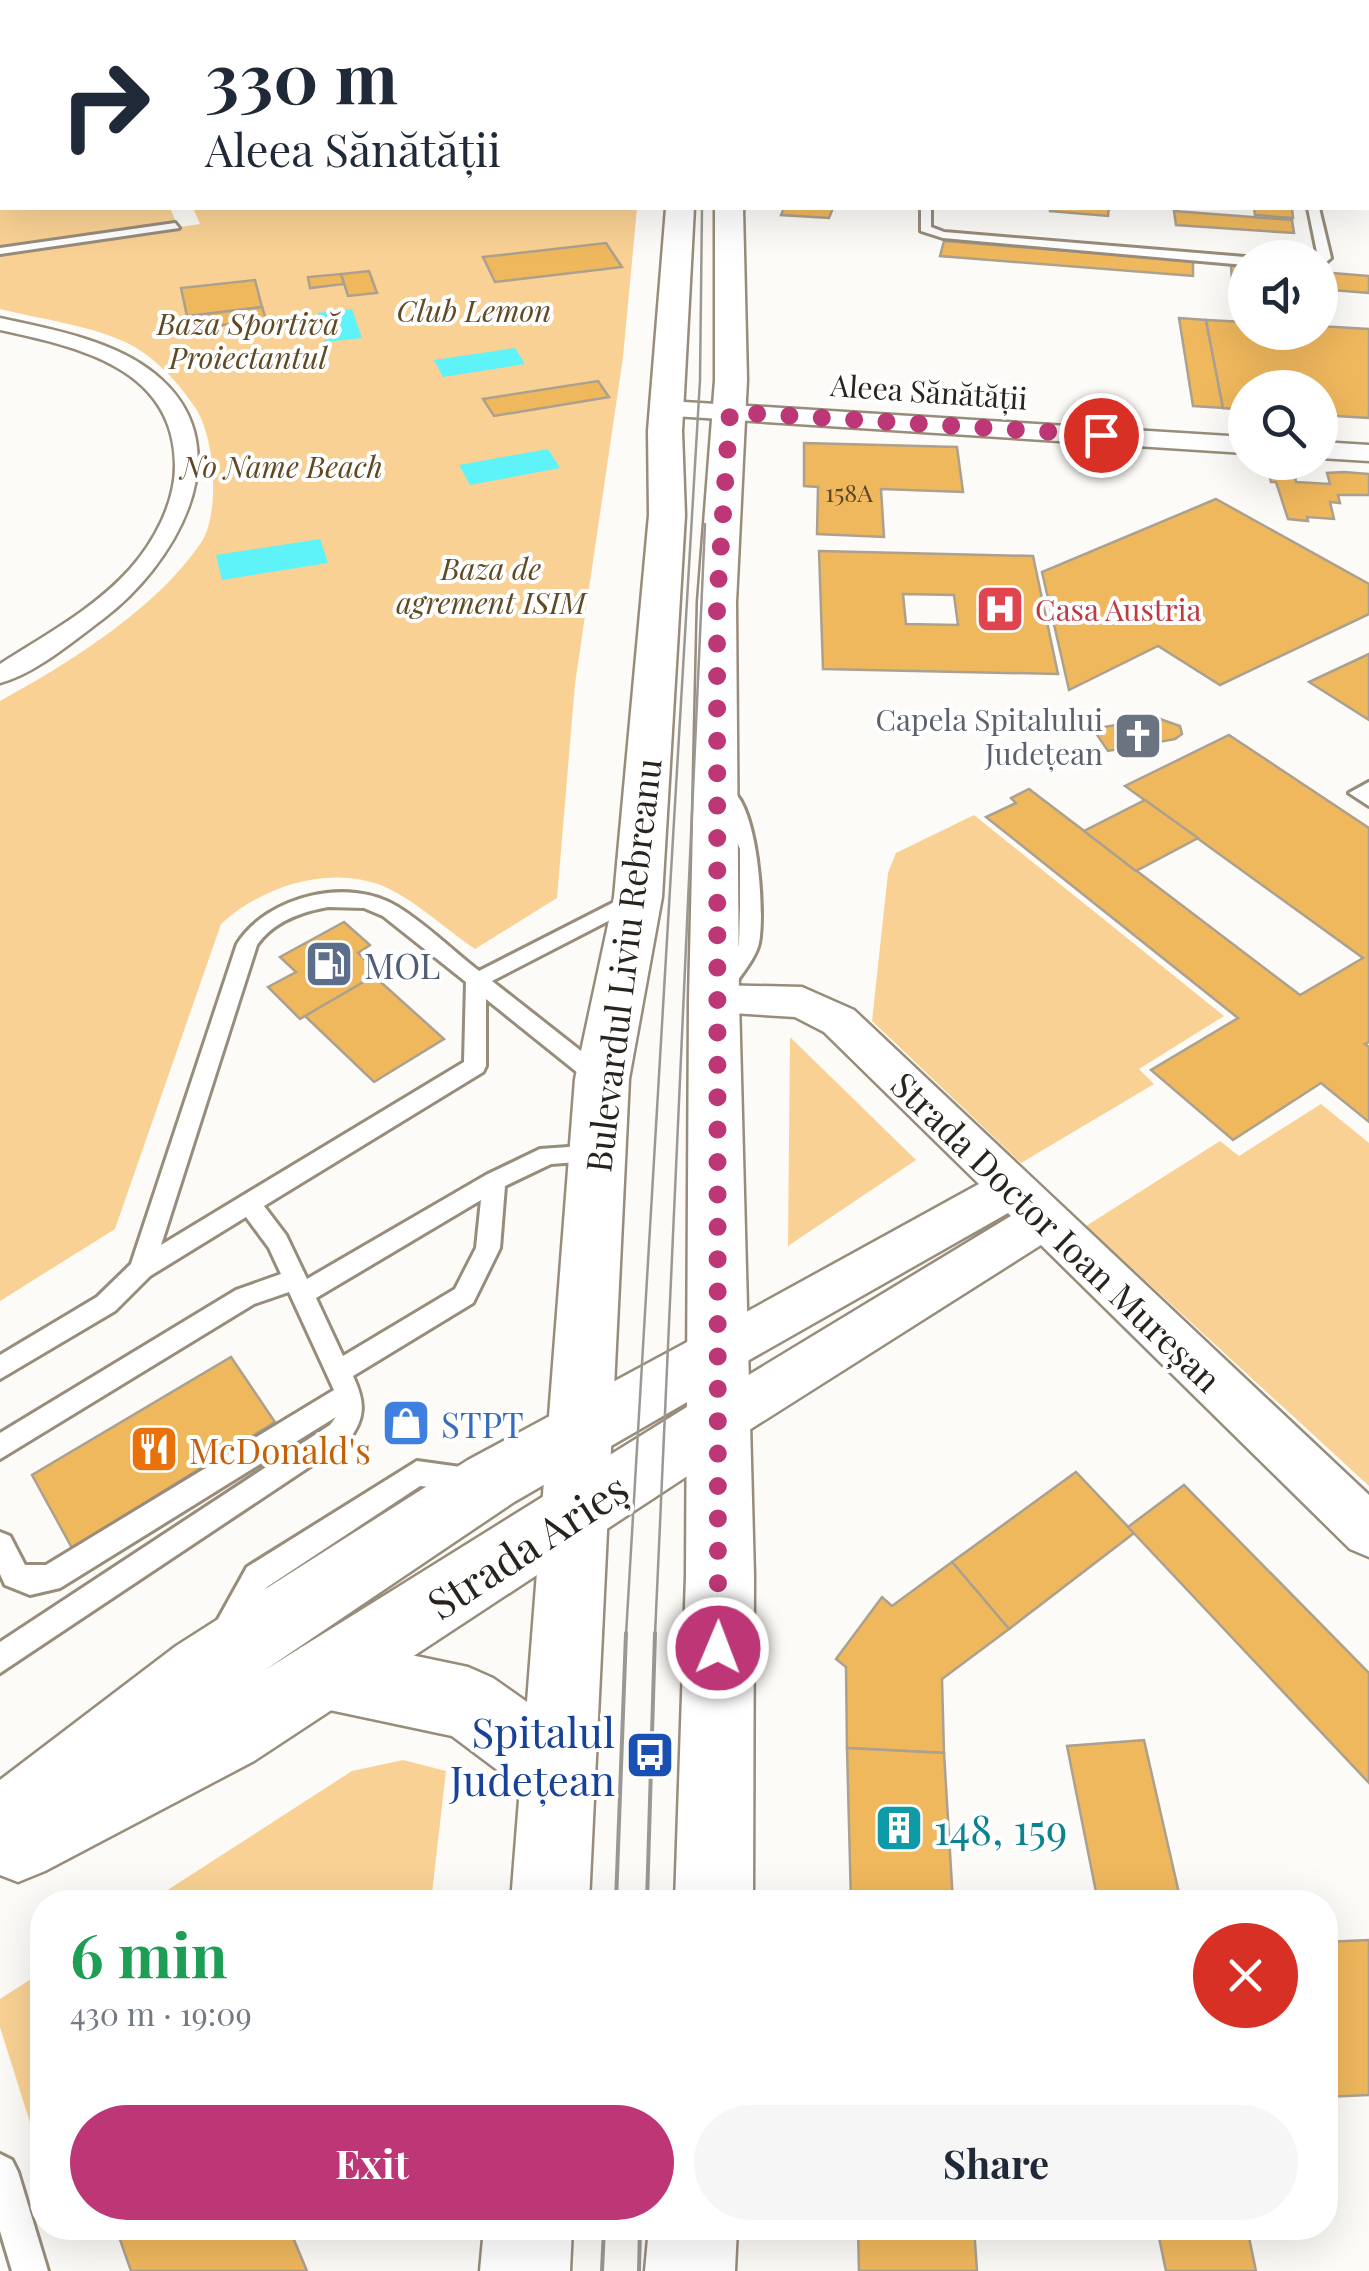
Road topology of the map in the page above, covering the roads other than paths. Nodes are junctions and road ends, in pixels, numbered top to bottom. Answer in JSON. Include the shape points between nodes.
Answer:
{"nodes":[{"id":1,"x":680,"y":210,"type":"edge"},
{"id":2,"x":729,"y":210,"type":"edge"},
{"id":3,"x":926,"y":210,"type":"edge"},
{"id":4,"x":1313,"y":210,"type":"edge"},
{"id":5,"x":175,"y":226,"type":"dead end"},
{"id":6,"x":1321,"y":240,"type":"edge"},
{"id":7,"x":0,"y":251,"type":"edge"},
{"id":8,"x":1228,"y":260,"type":"edge"},
{"id":9,"x":0,"y":324,"type":"edge"},
{"id":10,"x":668,"y":409,"type":"junction"},
{"id":11,"x":730,"y":412,"type":"junction"},
{"id":12,"x":1228,"y":444,"type":"edge"},
{"id":13,"x":1338,"y":451,"type":"edge"},
{"id":14,"x":1369,"y":453,"type":"edge"},
{"id":15,"x":0,"y":674,"type":"edge"},
{"id":16,"x":1369,"y":788,"type":"edge"},
{"id":17,"x":1369,"y":800,"type":"edge"},
{"id":18,"x":638,"y":897,"type":"junction"},
{"id":19,"x":476,"y":981,"type":"junction"},
{"id":20,"x":714,"y":1000,"type":"junction"},
{"id":21,"x":602,"y":1079,"type":"junction"},
{"id":22,"x":597,"y":1154,"type":"junction"},
{"id":23,"x":494,"y":1181,"type":"junction"},
{"id":24,"x":1029,"y":1204,"type":"junction"},
{"id":25,"x":250,"y":1206,"type":"junction"},
{"id":26,"x":140,"y":1268,"type":"junction"},
{"id":27,"x":298,"y":1287,"type":"junction"},
{"id":28,"x":717,"y":1353,"type":"junction"},
{"id":29,"x":0,"y":1368,"type":"edge"},
{"id":30,"x":343,"y":1383,"type":"junction"},
{"id":31,"x":716,"y":1422,"type":"junction"},
{"id":32,"x":579,"y":1431,"type":"junction"},
{"id":33,"x":0,"y":1448,"type":"edge"},
{"id":34,"x":572,"y":1517,"type":"junction"},
{"id":35,"x":1369,"y":1531,"type":"edge"},
{"id":36,"x":0,"y":1545,"type":"edge"},
{"id":37,"x":0,"y":1659,"type":"edge"},
{"id":38,"x":325,"y":1673,"type":"junction"},
{"id":39,"x":558,"y":1770,"type":"junction"},
{"id":40,"x":0,"y":1827,"type":"edge"},
{"id":41,"x":0,"y":1854,"type":"edge"},
{"id":42,"x":551,"y":1890,"type":"edge"},
{"id":43,"x":714,"y":1890,"type":"edge"},
{"id":44,"x":0,"y":2172,"type":"edge"},
{"id":45,"x":527,"y":2240,"type":"edge"},
{"id":46,"x":693,"y":2240,"type":"edge"},
{"id":47,"x":30,"y":2271,"type":"edge"},
{"id":48,"x":525,"y":2271,"type":"edge"},
{"id":49,"x":690,"y":2271,"type":"edge"}],
"edges":[{"from":1,"to":10,"type":"main road","name":"Bulevardul Liviu Rebreanu"},
{"from":2,"to":11,"type":"main road","name":"Bulevardul Liviu Rebreanu"},
{"from":3,"to":8,"type":"lane","via":[[925,228],[943,235]]},
{"from":4,"to":6,"type":"lane"},
{"from":5,"to":7,"type":"lane"},
{"from":9,"to":15,"type":"street","via":[[91,348],[158,386],[185,428],[188,464],[170,527],[134,579]]},
{"from":10,"to":11,"type":"street","name":"Aleea Sănătății"},
{"from":10,"to":18,"type":"main road","name":"Bulevardul Liviu Rebreanu","via":[[668,514]]},
{"from":11,"to":12,"type":"street","name":"Aleea Sănătății"},
{"from":11,"to":20,"type":"main road","name":"Bulevardul Liviu Rebreanu","via":[[717,602]]},
{"from":13,"to":14,"type":"street"},
{"from":16,"to":17,"type":"lane","via":[[1358,793]]},
{"from":18,"to":19,"type":"lane"},
{"from":18,"to":21,"type":"main road","name":"Bulevardul Liviu Rebreanu"},
{"from":19,"to":21,"type":"lane"},
{"from":19,"to":25,"type":"lane","via":[[475,1066]]},
{"from":19,"to":26,"type":"lane","via":[[390,911],[367,902],[328,900],[274,917],[252,935]]},
{"from":20,"to":24,"type":"street","name":"Strada Doctor Ioan Mureșan","via":[[820,1008]]},
{"from":20,"to":28,"type":"main road","name":"Bulevardul Liviu Rebreanu"},
{"from":21,"to":22,"type":"main road","name":"Bulevardul Liviu Rebreanu"},
{"from":22,"to":23,"type":"lane","via":[[548,1155]]},
{"from":22,"to":32,"type":"main road","name":"Bulevardul Liviu Rebreanu"},
{"from":23,"to":27,"type":"lane"},
{"from":23,"to":30,"type":"lane","via":[[488,1248],[464,1296]]},
{"from":24,"to":28,"type":"street","name":"Strada Arieș"},
{"from":24,"to":31,"type":"street","name":"Strada Arieș"},
{"from":24,"to":35,"type":"street","name":"Strada Doctor Ioan Mureșan"},
{"from":25,"to":26,"type":"lane"},
{"from":25,"to":27,"type":"lane","via":[[278,1242]]},
{"from":26,"to":29,"type":"lane","via":[[106,1304]]},
{"from":27,"to":30,"type":"lane"},
{"from":27,"to":33,"type":"lane","via":[[245,1297]]},
{"from":28,"to":31,"type":"main road","name":"Bulevardul Liviu Rebreanu"},
{"from":28,"to":32,"type":"main road","name":"Strada Arieș"},
{"from":30,"to":36,"type":"lane","via":[[50,1578],[15,1575]]},
{"from":30,"to":37,"type":"lane","via":[[350,1418],[339,1434]]},
{"from":31,"to":34,"type":"main road","name":"Strada Arieș"},
{"from":31,"to":43,"type":"main road","name":"Bulevardul Liviu Rebreanu"},
{"from":32,"to":34,"type":"main road","name":"Bulevardul Liviu Rebreanu"},
{"from":32,"to":40,"type":"main road","name":"Strada Arieș","via":[[491,1480],[201,1671]]},
{"from":34,"to":38,"type":"main road","name":"Strada Arieș"},
{"from":34,"to":39,"type":"main road","name":"Bulevardul Liviu Rebreanu"},
{"from":38,"to":39,"type":"main road","via":[[468,1704]]},
{"from":38,"to":41,"type":"main road","name":"Strada Arieș","via":[[228,1735]]},
{"from":39,"to":42,"type":"main road","name":"Bulevardul Liviu Rebreanu"},
{"from":44,"to":47,"type":"lane"},
{"from":45,"to":48,"type":"main road"},
{"from":46,"to":49,"type":"main road"}]}
